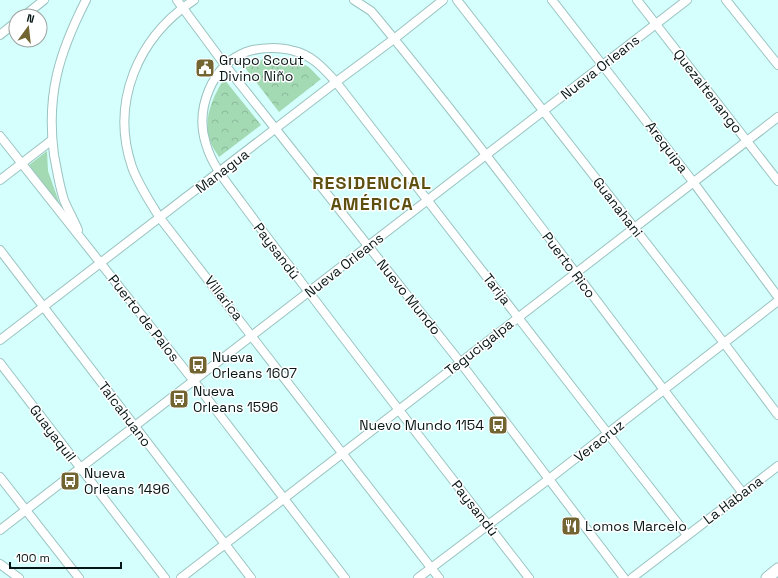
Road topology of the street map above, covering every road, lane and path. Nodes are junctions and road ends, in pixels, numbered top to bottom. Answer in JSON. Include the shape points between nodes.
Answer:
{"nodes":[{"id":1,"x":44,"y":0,"type":"edge"},
{"id":2,"x":86,"y":0,"type":"edge"},
{"id":3,"x":176,"y":0,"type":"edge"},
{"id":4,"x":194,"y":0,"type":"edge"},
{"id":5,"x":354,"y":0,"type":"edge"},
{"id":6,"x":443,"y":0,"type":"edge"},
{"id":7,"x":457,"y":0,"type":"edge"},
{"id":8,"x":552,"y":0,"type":"edge"},
{"id":9,"x":637,"y":0,"type":"edge"},
{"id":10,"x":687,"y":0,"type":"edge"},
{"id":11,"x":726,"y":0,"type":"edge"},
{"id":12,"x":34,"y":8,"type":"edge"},
{"id":13,"x":182,"y":8,"type":"junction"},
{"id":14,"x":656,"y":24,"type":"junction"},
{"id":15,"x":8,"y":28,"type":"edge"},
{"id":16,"x":0,"y":35,"type":"edge"},
{"id":17,"x":394,"y":39,"type":"junction"},
{"id":18,"x":225,"y":65,"type":"junction"},
{"id":19,"x":603,"y":65,"type":"junction"},
{"id":20,"x":778,"y":65,"type":"edge"},
{"id":21,"x":336,"y":82,"type":"junction"},
{"id":22,"x":543,"y":111,"type":"junction"},
{"id":23,"x":778,"y":117,"type":"edge"},
{"id":24,"x":276,"y":129,"type":"junction"},
{"id":25,"x":0,"y":136,"type":"edge"},
{"id":26,"x":52,"y":140,"type":"junction"},
{"id":27,"x":748,"y":142,"type":"junction"},
{"id":28,"x":486,"y":155,"type":"junction"},
{"id":29,"x":22,"y":163,"type":"junction"},
{"id":30,"x":219,"y":173,"type":"junction"},
{"id":31,"x":0,"y":180,"type":"edge"},
{"id":32,"x":778,"y":181,"type":"edge"},
{"id":33,"x":694,"y":183,"type":"junction"},
{"id":34,"x":428,"y":200,"type":"junction"},
{"id":35,"x":160,"y":218,"type":"junction"},
{"id":36,"x":634,"y":228,"type":"junction"},
{"id":37,"x":84,"y":242,"type":"junction"},
{"id":38,"x":368,"y":246,"type":"junction"},
{"id":39,"x":0,"y":250,"type":"edge"},
{"id":40,"x":101,"y":263,"type":"junction"},
{"id":41,"x":576,"y":273,"type":"junction"},
{"id":42,"x":309,"y":292,"type":"junction"},
{"id":43,"x":778,"y":297,"type":"edge"},
{"id":44,"x":778,"y":300,"type":"edge"},
{"id":45,"x":43,"y":307,"type":"junction"},
{"id":46,"x":518,"y":317,"type":"junction"},
{"id":47,"x":252,"y":335,"type":"junction"},
{"id":48,"x":0,"y":340,"type":"edge"},
{"id":49,"x":724,"y":343,"type":"junction"},
{"id":50,"x":460,"y":362,"type":"junction"},
{"id":51,"x":0,"y":363,"type":"edge"},
{"id":52,"x":193,"y":380,"type":"junction"},
{"id":53,"x":664,"y":391,"type":"junction"},
{"id":54,"x":399,"y":410,"type":"junction"},
{"id":55,"x":778,"y":415,"type":"edge"},
{"id":56,"x":134,"y":426,"type":"junction"},
{"id":57,"x":607,"y":434,"type":"junction"},
{"id":58,"x":342,"y":453,"type":"junction"},
{"id":59,"x":778,"y":466,"type":"edge"},
{"id":60,"x":80,"y":468,"type":"junction"},
{"id":61,"x":0,"y":477,"type":"edge"},
{"id":62,"x":549,"y":479,"type":"junction"},
{"id":63,"x":742,"y":492,"type":"junction"},
{"id":64,"x":284,"y":498,"type":"junction"},
{"id":65,"x":25,"y":510,"type":"junction"},
{"id":66,"x":488,"y":525,"type":"junction"},
{"id":67,"x":0,"y":530,"type":"edge"},
{"id":68,"x":687,"y":535,"type":"junction"},
{"id":69,"x":224,"y":544,"type":"junction"},
{"id":70,"x":0,"y":564,"type":"edge"},
{"id":71,"x":431,"y":567,"type":"junction"},
{"id":72,"x":778,"y":569,"type":"edge"},
{"id":73,"x":19,"y":578,"type":"edge"},
{"id":74,"x":80,"y":578,"type":"edge"},
{"id":75,"x":165,"y":578,"type":"edge"},
{"id":76,"x":181,"y":578,"type":"edge"},
{"id":77,"x":251,"y":578,"type":"edge"},
{"id":78,"x":346,"y":578,"type":"edge"},
{"id":79,"x":418,"y":578,"type":"edge"},
{"id":80,"x":440,"y":578,"type":"edge"},
{"id":81,"x":529,"y":578,"type":"edge"},
{"id":82,"x":624,"y":578,"type":"edge"},
{"id":83,"x":632,"y":578,"type":"edge"},
{"id":84,"x":767,"y":578,"type":"edge"}],
"edges":[{"from":1,"to":12,"type":"street"},
{"from":2,"to":26,"type":"street","via":[[67,40],[59,66],[53,92]]},
{"from":3,"to":13,"type":"street","name":"Nuevo Mundo"},
{"from":4,"to":13,"type":"street","name":"Villarica"},
{"from":5,"to":17,"type":"street","via":[[370,11]]},
{"from":6,"to":17,"type":"street","name":"Managua"},
{"from":7,"to":22,"type":"street","name":"Guanahani"},
{"from":8,"to":19,"type":"street","name":"Arequipa"},
{"from":9,"to":14,"type":"street","name":"Quezaltenango"},
{"from":10,"to":14,"type":"street","name":"Nueva Orleans"},
{"from":11,"to":20,"type":"street"},
{"from":13,"to":18,"type":"street","name":"Nuevo Mundo"},
{"from":13,"to":35,"type":"street","name":"Villarica","via":[[158,31],[143,53],[132,78],[125,106],[124,123],[132,166],[144,193]]},
{"from":14,"to":19,"type":"street","name":"Nueva Orleans"},
{"from":14,"to":27,"type":"street","name":"Quezaltenango"},
{"from":15,"to":16,"type":"street"},
{"from":17,"to":21,"type":"street","name":"Managua"},
{"from":17,"to":28,"type":"street","name":"Puerto Rico"},
{"from":18,"to":21,"type":"street","name":"Paysandú","via":[[247,52],[278,48],[308,56]]},
{"from":18,"to":24,"type":"street","name":"Nuevo Mundo"},
{"from":18,"to":30,"type":"street","name":"Paysandú","via":[[211,86],[203,114],[205,144]]},
{"from":19,"to":22,"type":"street","name":"Nueva Orleans"},
{"from":19,"to":33,"type":"street","name":"Arequipa"},
{"from":21,"to":24,"type":"street","name":"Managua"},
{"from":21,"to":34,"type":"street","name":"Tarija"},
{"from":22,"to":28,"type":"street","name":"Nueva Orleans"},
{"from":22,"to":36,"type":"street","name":"Guanahani"},
{"from":23,"to":27,"type":"street","name":"Tegucigalpa"},
{"from":24,"to":30,"type":"street","name":"Managua"},
{"from":24,"to":38,"type":"street","name":"Nuevo Mundo"},
{"from":25,"to":29,"type":"street","name":"Puerto de Palos"},
{"from":26,"to":29,"type":"street"},
{"from":26,"to":37,"type":"street","via":[[65,202]]},
{"from":27,"to":32,"type":"street","name":"Quezaltenango"},
{"from":27,"to":33,"type":"street","name":"Tegucigalpa"},
{"from":28,"to":34,"type":"street","name":"Nueva Orleans"},
{"from":28,"to":41,"type":"street","name":"Puerto Rico"},
{"from":29,"to":31,"type":"street"},
{"from":29,"to":37,"type":"street","name":"Puerto de Palos"},
{"from":30,"to":35,"type":"street","name":"Managua"},
{"from":30,"to":42,"type":"street","name":"Paysandú"},
{"from":33,"to":36,"type":"street","name":"Tegucigalpa"},
{"from":33,"to":43,"type":"street","name":"Arequipa"},
{"from":34,"to":38,"type":"street","name":"Nueva Orleans"},
{"from":34,"to":46,"type":"street","name":"Tarija"},
{"from":35,"to":40,"type":"street","name":"Managua"},
{"from":35,"to":47,"type":"street","name":"Villarica"},
{"from":36,"to":41,"type":"street","name":"Tegucigalpa"},
{"from":36,"to":49,"type":"street","name":"Guanahani"},
{"from":37,"to":40,"type":"street","name":"Puerto de Palos"},
{"from":38,"to":42,"type":"street","name":"Nueva Orleans"},
{"from":38,"to":50,"type":"street","name":"Nuevo Mundo"},
{"from":39,"to":45,"type":"street","name":"Talcahuano"},
{"from":40,"to":45,"type":"street","name":"Managua"},
{"from":40,"to":52,"type":"street","name":"Puerto de Palos"},
{"from":41,"to":46,"type":"street","name":"Tegucigalpa"},
{"from":41,"to":53,"type":"street","name":"Puerto Rico"},
{"from":42,"to":47,"type":"street","name":"Nueva Orleans"},
{"from":42,"to":54,"type":"street","name":"Paysandú"},
{"from":44,"to":49,"type":"street","name":"Veracruz"},
{"from":45,"to":48,"type":"street","name":"Managua"},
{"from":45,"to":56,"type":"street","name":"Talcahuano"},
{"from":46,"to":50,"type":"street","name":"Tegucigalpa"},
{"from":46,"to":57,"type":"street","name":"Tarija"},
{"from":47,"to":52,"type":"street","name":"Nueva Orleans"},
{"from":47,"to":58,"type":"street","name":"Villarica"},
{"from":49,"to":53,"type":"street","name":"Veracruz"},
{"from":49,"to":55,"type":"street","name":"Guanahani"},
{"from":50,"to":54,"type":"street","name":"Tegucigalpa"},
{"from":50,"to":62,"type":"street","name":"Nuevo Mundo"},
{"from":51,"to":60,"type":"street","name":"Guayaquil"},
{"from":52,"to":56,"type":"street","name":"Nueva Orleans"},
{"from":52,"to":64,"type":"street","name":"Puerto de Palos"},
{"from":53,"to":57,"type":"street","name":"Veracruz"},
{"from":53,"to":63,"type":"street","name":"Puerto Rico"},
{"from":54,"to":58,"type":"street","name":"Tegucigalpa"},
{"from":54,"to":66,"type":"street","name":"Paysandú"},
{"from":56,"to":60,"type":"street","name":"Nueva Orleans"},
{"from":56,"to":69,"type":"street","name":"Talcahuano"},
{"from":57,"to":62,"type":"street","name":"Veracruz"},
{"from":57,"to":68,"type":"street","name":"Tarija"},
{"from":58,"to":64,"type":"street","name":"Tegucigalpa"},
{"from":58,"to":71,"type":"street","name":"Villarica"},
{"from":59,"to":63,"type":"street","name":"La Habana"},
{"from":60,"to":65,"type":"street","name":"Nueva Orleans"},
{"from":60,"to":75,"type":"street","name":"Guayaquil"},
{"from":61,"to":65,"type":"street"},
{"from":62,"to":66,"type":"street","name":"Veracruz"},
{"from":62,"to":82,"type":"street","name":"Nuevo Mundo"},
{"from":63,"to":68,"type":"street","name":"La Habana"},
{"from":64,"to":69,"type":"street","name":"Tegucigalpa"},
{"from":64,"to":78,"type":"street","name":"Puerto de Palos"},
{"from":65,"to":67,"type":"street","name":"Nueva Orleans"},
{"from":65,"to":74,"type":"street"},
{"from":66,"to":71,"type":"street","name":"Veracruz"},
{"from":66,"to":81,"type":"street","name":"Paysandú"},
{"from":68,"to":83,"type":"street","name":"La Habana"},
{"from":69,"to":76,"type":"street","name":"Tegucigalpa"},
{"from":69,"to":77,"type":"street","name":"Talcahuano"},
{"from":70,"to":73,"type":"street"},
{"from":71,"to":79,"type":"street","name":"Veracruz"},
{"from":71,"to":80,"type":"street","name":"Villarica"},
{"from":72,"to":84,"type":"main road"}]}
